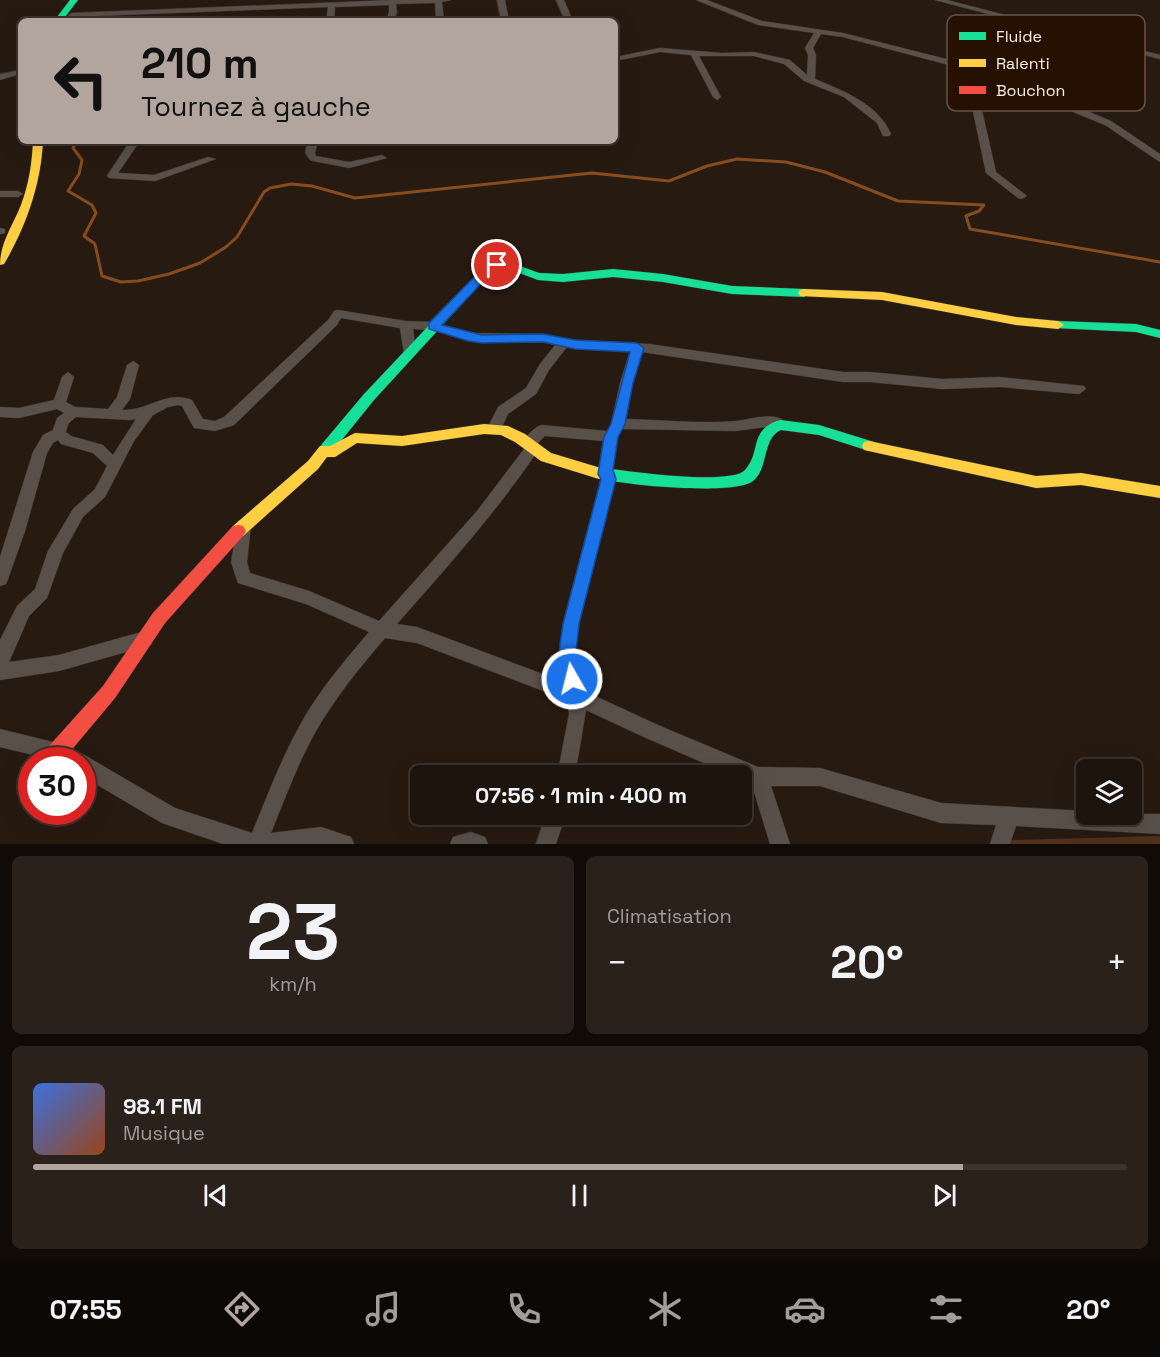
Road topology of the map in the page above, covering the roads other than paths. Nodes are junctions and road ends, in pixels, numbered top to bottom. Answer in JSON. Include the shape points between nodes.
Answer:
{"nodes":[{"id":1,"x":74,"y":0,"type":"edge"},
{"id":2,"x":83,"y":0,"type":"edge"},
{"id":3,"x":147,"y":0,"type":"edge"},
{"id":4,"x":208,"y":0,"type":"edge"},
{"id":5,"x":438,"y":0,"type":"edge"},
{"id":6,"x":447,"y":0,"type":"edge"},
{"id":7,"x":501,"y":0,"type":"edge"},
{"id":8,"x":560,"y":0,"type":"edge"},
{"id":9,"x":700,"y":0,"type":"edge"},
{"id":10,"x":939,"y":0,"type":"edge"},
{"id":11,"x":392,"y":3,"type":"junction"},
{"id":12,"x":333,"y":5,"type":"junction"},
{"id":13,"x":268,"y":7,"type":"edge"},
{"id":14,"x":203,"y":11,"type":"junction"},
{"id":15,"x":138,"y":13,"type":"junction"},
{"id":16,"x":997,"y":15,"type":"edge"},
{"id":17,"x":60,"y":18,"type":"edge"},
{"id":18,"x":69,"y":18,"type":"edge"},
{"id":19,"x":135,"y":18,"type":"edge"},
{"id":20,"x":200,"y":18,"type":"edge"},
{"id":21,"x":331,"y":18,"type":"edge"},
{"id":22,"x":391,"y":18,"type":"edge"},
{"id":23,"x":440,"y":18,"type":"edge"},
{"id":24,"x":504,"y":18,"type":"edge"},
{"id":25,"x":568,"y":18,"type":"edge"},
{"id":26,"x":818,"y":32,"type":"junction"},
{"id":27,"x":694,"y":53,"type":"junction"},
{"id":28,"x":1145,"y":53,"type":"edge"},
{"id":29,"x":1160,"y":57,"type":"edge"},
{"id":30,"x":618,"y":58,"type":"edge"},
{"id":31,"x":947,"y":62,"type":"edge"},
{"id":32,"x":18,"y":73,"type":"edge"},
{"id":33,"x":0,"y":77,"type":"edge"},
{"id":34,"x":811,"y":81,"type":"junction"},
{"id":35,"x":717,"y":97,"type":"dead end"},
{"id":36,"x":978,"y":111,"type":"edge"},
{"id":37,"x":1080,"y":111,"type":"edge"},
{"id":38,"x":886,"y":134,"type":"dead end"},
{"id":39,"x":26,"y":144,"type":"edge"},
{"id":40,"x":38,"y":144,"type":"edge"},
{"id":41,"x":134,"y":144,"type":"edge"},
{"id":42,"x":312,"y":144,"type":"edge"},
{"id":43,"x":382,"y":158,"type":"dead end"},
{"id":44,"x":211,"y":159,"type":"dead end"},
{"id":45,"x":1160,"y":159,"type":"edge"},
{"id":46,"x":0,"y":194,"type":"edge"},
{"id":47,"x":18,"y":194,"type":"junction"},
{"id":48,"x":1022,"y":196,"type":"dead end"},
{"id":49,"x":0,"y":232,"type":"edge"},
{"id":50,"x":0,"y":262,"type":"edge"},
{"id":51,"x":406,"y":325,"type":"junction"},
{"id":52,"x":434,"y":326,"type":"junction"},
{"id":53,"x":1160,"y":334,"type":"edge"},
{"id":54,"x":564,"y":342,"type":"junction"},
{"id":55,"x":637,"y":348,"type":"junction"},
{"id":56,"x":410,"y":354,"type":"junction"},
{"id":57,"x":134,"y":365,"type":"dead end"},
{"id":58,"x":68,"y":377,"type":"dead end"},
{"id":59,"x":1079,"y":389,"type":"dead end"},
{"id":60,"x":59,"y":404,"type":"junction"},
{"id":61,"x":149,"y":411,"type":"junction"},
{"id":62,"x":0,"y":412,"type":"edge"},
{"id":63,"x":73,"y":412,"type":"junction"},
{"id":64,"x":111,"y":414,"type":"junction"},
{"id":65,"x":779,"y":423,"type":"junction"},
{"id":66,"x":618,"y":424,"type":"junction"},
{"id":67,"x":494,"y":429,"type":"junction"},
{"id":68,"x":59,"y":433,"type":"junction"},
{"id":69,"x":611,"y":437,"type":"junction"},
{"id":70,"x":530,"y":446,"type":"junction"},
{"id":71,"x":325,"y":450,"type":"junction"},
{"id":72,"x":116,"y":466,"type":"junction"},
{"id":73,"x":607,"y":474,"type":"junction"},
{"id":74,"x":1160,"y":492,"type":"edge"},
{"id":75,"x":243,"y":525,"type":"junction"},
{"id":76,"x":0,"y":579,"type":"edge"},
{"id":77,"x":383,"y":630,"type":"junction"},
{"id":78,"x":145,"y":639,"type":"junction"},
{"id":79,"x":0,"y":662,"type":"edge"},
{"id":80,"x":0,"y":672,"type":"edge"},
{"id":81,"x":576,"y":696,"type":"junction"},
{"id":82,"x":0,"y":738,"type":"edge"},
{"id":83,"x":37,"y":747,"type":"edge"},
{"id":84,"x":61,"y":747,"type":"edge"},
{"id":85,"x":568,"y":765,"type":"edge"},
{"id":86,"x":96,"y":773,"type":"edge"},
{"id":87,"x":758,"y":776,"type":"junction"},
{"id":88,"x":1009,"y":817,"type":"junction"},
{"id":89,"x":1160,"y":824,"type":"edge"},
{"id":90,"x":552,"y":825,"type":"edge"},
{"id":91,"x":256,"y":844,"type":"edge"},
{"id":92,"x":344,"y":844,"type":"edge"},
{"id":93,"x":460,"y":844,"type":"edge"},
{"id":94,"x":478,"y":844,"type":"edge"},
{"id":95,"x":546,"y":844,"type":"edge"},
{"id":96,"x":780,"y":844,"type":"edge"},
{"id":97,"x":1000,"y":844,"type":"edge"}],
"edges":[{"from":1,"to":17,"type":"street"},
{"from":2,"to":18,"type":"street"},
{"from":3,"to":15,"type":"street"},
{"from":4,"to":14,"type":"street"},
{"from":5,"to":6,"type":"street"},
{"from":5,"to":11,"type":"street"},
{"from":5,"to":23,"type":"street"},
{"from":7,"to":24,"type":"street"},
{"from":8,"to":25,"type":"street"},
{"from":9,"to":26,"type":"street","via":[[755,21]]},
{"from":10,"to":16,"type":"street"},
{"from":11,"to":12,"type":"street"},
{"from":11,"to":22,"type":"street"},
{"from":12,"to":13,"type":"street"},
{"from":12,"to":21,"type":"street"},
{"from":13,"to":14,"type":"street"},
{"from":14,"to":15,"type":"street"},
{"from":14,"to":20,"type":"street"},
{"from":15,"to":18,"type":"street"},
{"from":15,"to":19,"type":"street"},
{"from":26,"to":31,"type":"street"},
{"from":26,"to":34,"type":"street","via":[[809,48]]},
{"from":27,"to":30,"type":"street","via":[[660,50]]},
{"from":27,"to":34,"type":"street","via":[[764,56],[787,62]]},
{"from":27,"to":35,"type":"street"},
{"from":28,"to":29,"type":"street"},
{"from":32,"to":33,"type":"street"},
{"from":34,"to":38,"type":"street","via":[[847,95],[881,122]]},
{"from":36,"to":48,"type":"street","via":[[991,173]]},
{"from":37,"to":45,"type":"street","via":[[1108,123]]},
{"from":39,"to":47,"type":"street"},
{"from":40,"to":50,"type":"street","via":[[31,194]]},
{"from":41,"to":44,"type":"street","via":[[112,176],[155,178]]},
{"from":42,"to":43,"type":"street","via":[[313,158],[349,165]]},
{"from":46,"to":47,"type":"street"},
{"from":47,"to":49,"type":"street"},
{"from":51,"to":52,"type":"street"},
{"from":51,"to":56,"type":"street"},
{"from":51,"to":61,"type":"street","via":[[338,314],[229,421],[215,426],[200,423],[187,403],[179,400]]},
{"from":52,"to":53,"type":"street","via":[[490,267],[497,265],[538,276],[614,273],[732,290],[882,296],[1016,321],[1136,328]]},
{"from":52,"to":54,"type":"street","via":[[468,337]]},
{"from":52,"to":56,"type":"street"},
{"from":54,"to":55,"type":"street"},
{"from":54,"to":67,"type":"street","via":[[548,360],[531,391],[503,411]]},
{"from":55,"to":59,"type":"street","via":[[843,377]]},
{"from":55,"to":66,"type":"street"},
{"from":56,"to":71,"type":"street"},
{"from":57,"to":64,"type":"street","via":[[123,399]]},
{"from":58,"to":60,"type":"street"},
{"from":60,"to":62,"type":"street","via":[[19,413]]},
{"from":60,"to":63,"type":"street"},
{"from":61,"to":64,"type":"street"},
{"from":61,"to":72,"type":"street","via":[[129,438]]},
{"from":63,"to":64,"type":"street"},
{"from":63,"to":68,"type":"street","via":[[62,422]]},
{"from":65,"to":66,"type":"street"},
{"from":65,"to":73,"type":"street","via":[[766,435],[755,469],[741,481]]},
{"from":65,"to":74,"type":"street","via":[[827,432],[886,451],[1036,482],[1081,479]]},
{"from":66,"to":69,"type":"street"},
{"from":67,"to":70,"type":"street","via":[[511,433]]},
{"from":67,"to":71,"type":"street","via":[[402,441],[355,438],[330,453]]},
{"from":68,"to":72,"type":"street","via":[[66,440],[98,449]]},
{"from":68,"to":76,"type":"street","via":[[48,439],[40,452]]},
{"from":69,"to":70,"type":"street","via":[[542,430]]},
{"from":69,"to":73,"type":"street"},
{"from":70,"to":73,"type":"street","via":[[568,465]]},
{"from":70,"to":77,"type":"street","via":[[471,532]]},
{"from":71,"to":75,"type":"street"},
{"from":72,"to":79,"type":"street","via":[[100,493],[78,513],[56,551],[41,593],[23,611]]},
{"from":73,"to":81,"type":"street","via":[[567,652]]},
{"from":75,"to":77,"type":"street","via":[[239,562],[244,578],[309,598]]},
{"from":75,"to":78,"type":"street","via":[[159,618]]},
{"from":77,"to":81,"type":"street","via":[[417,635]]},
{"from":77,"to":91,"type":"street","via":[[363,651],[299,744]]},
{"from":78,"to":80,"type":"street","via":[[59,663]]},
{"from":78,"to":84,"type":"street","via":[[109,692]]},
{"from":81,"to":85,"type":"street","via":[[578,714]]},
{"from":81,"to":87,"type":"street"},
{"from":82,"to":83,"type":"street"},
{"from":86,"to":91,"type":"street","via":[[169,816]]},
{"from":87,"to":88,"type":"street","via":[[820,777],[941,813]]},
{"from":87,"to":96,"type":"street"},
{"from":88,"to":89,"type":"street"},
{"from":88,"to":97,"type":"street"},
{"from":90,"to":95,"type":"street"},
{"from":91,"to":92,"type":"street","via":[[321,837]]},
{"from":93,"to":94,"type":"street"}]}
